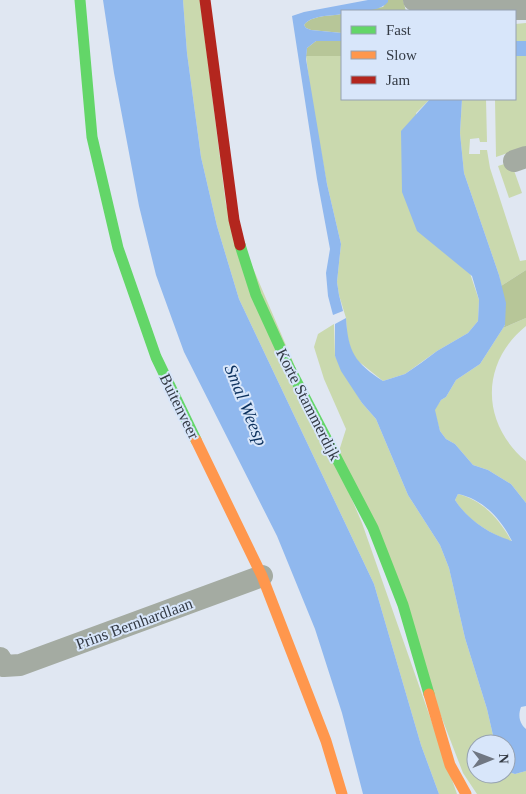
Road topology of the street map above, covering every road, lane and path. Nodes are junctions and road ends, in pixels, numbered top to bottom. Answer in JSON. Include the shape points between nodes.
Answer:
{"nodes":[{"id":1,"x":80,"y":0,"type":"edge"},
{"id":2,"x":205,"y":0,"type":"edge"},
{"id":3,"x":421,"y":5,"type":"edge"},
{"id":4,"x":526,"y":9,"type":"edge"},
{"id":5,"x":262,"y":576,"type":"junction"},
{"id":6,"x":2,"y":662,"type":"edge"},
{"id":7,"x":342,"y":794,"type":"edge"},
{"id":8,"x":466,"y":794,"type":"edge"}],
"edges":[{"from":1,"to":5,"type":"street","name":"Buitenveer","via":[[92,137],[118,248],[156,357]]},
{"from":2,"to":8,"type":"street","name":"Korte Stammerdijk","via":[[227,176],[240,247],[256,295],[289,367],[373,528],[403,605],[450,765]]},
{"from":3,"to":4,"type":"street"},
{"from":5,"to":6,"type":"street","name":"Prins Bernhardlaan","via":[[20,665]]},
{"from":5,"to":7,"type":"street","name":"Buitenveer","via":[[326,741]]}]}
